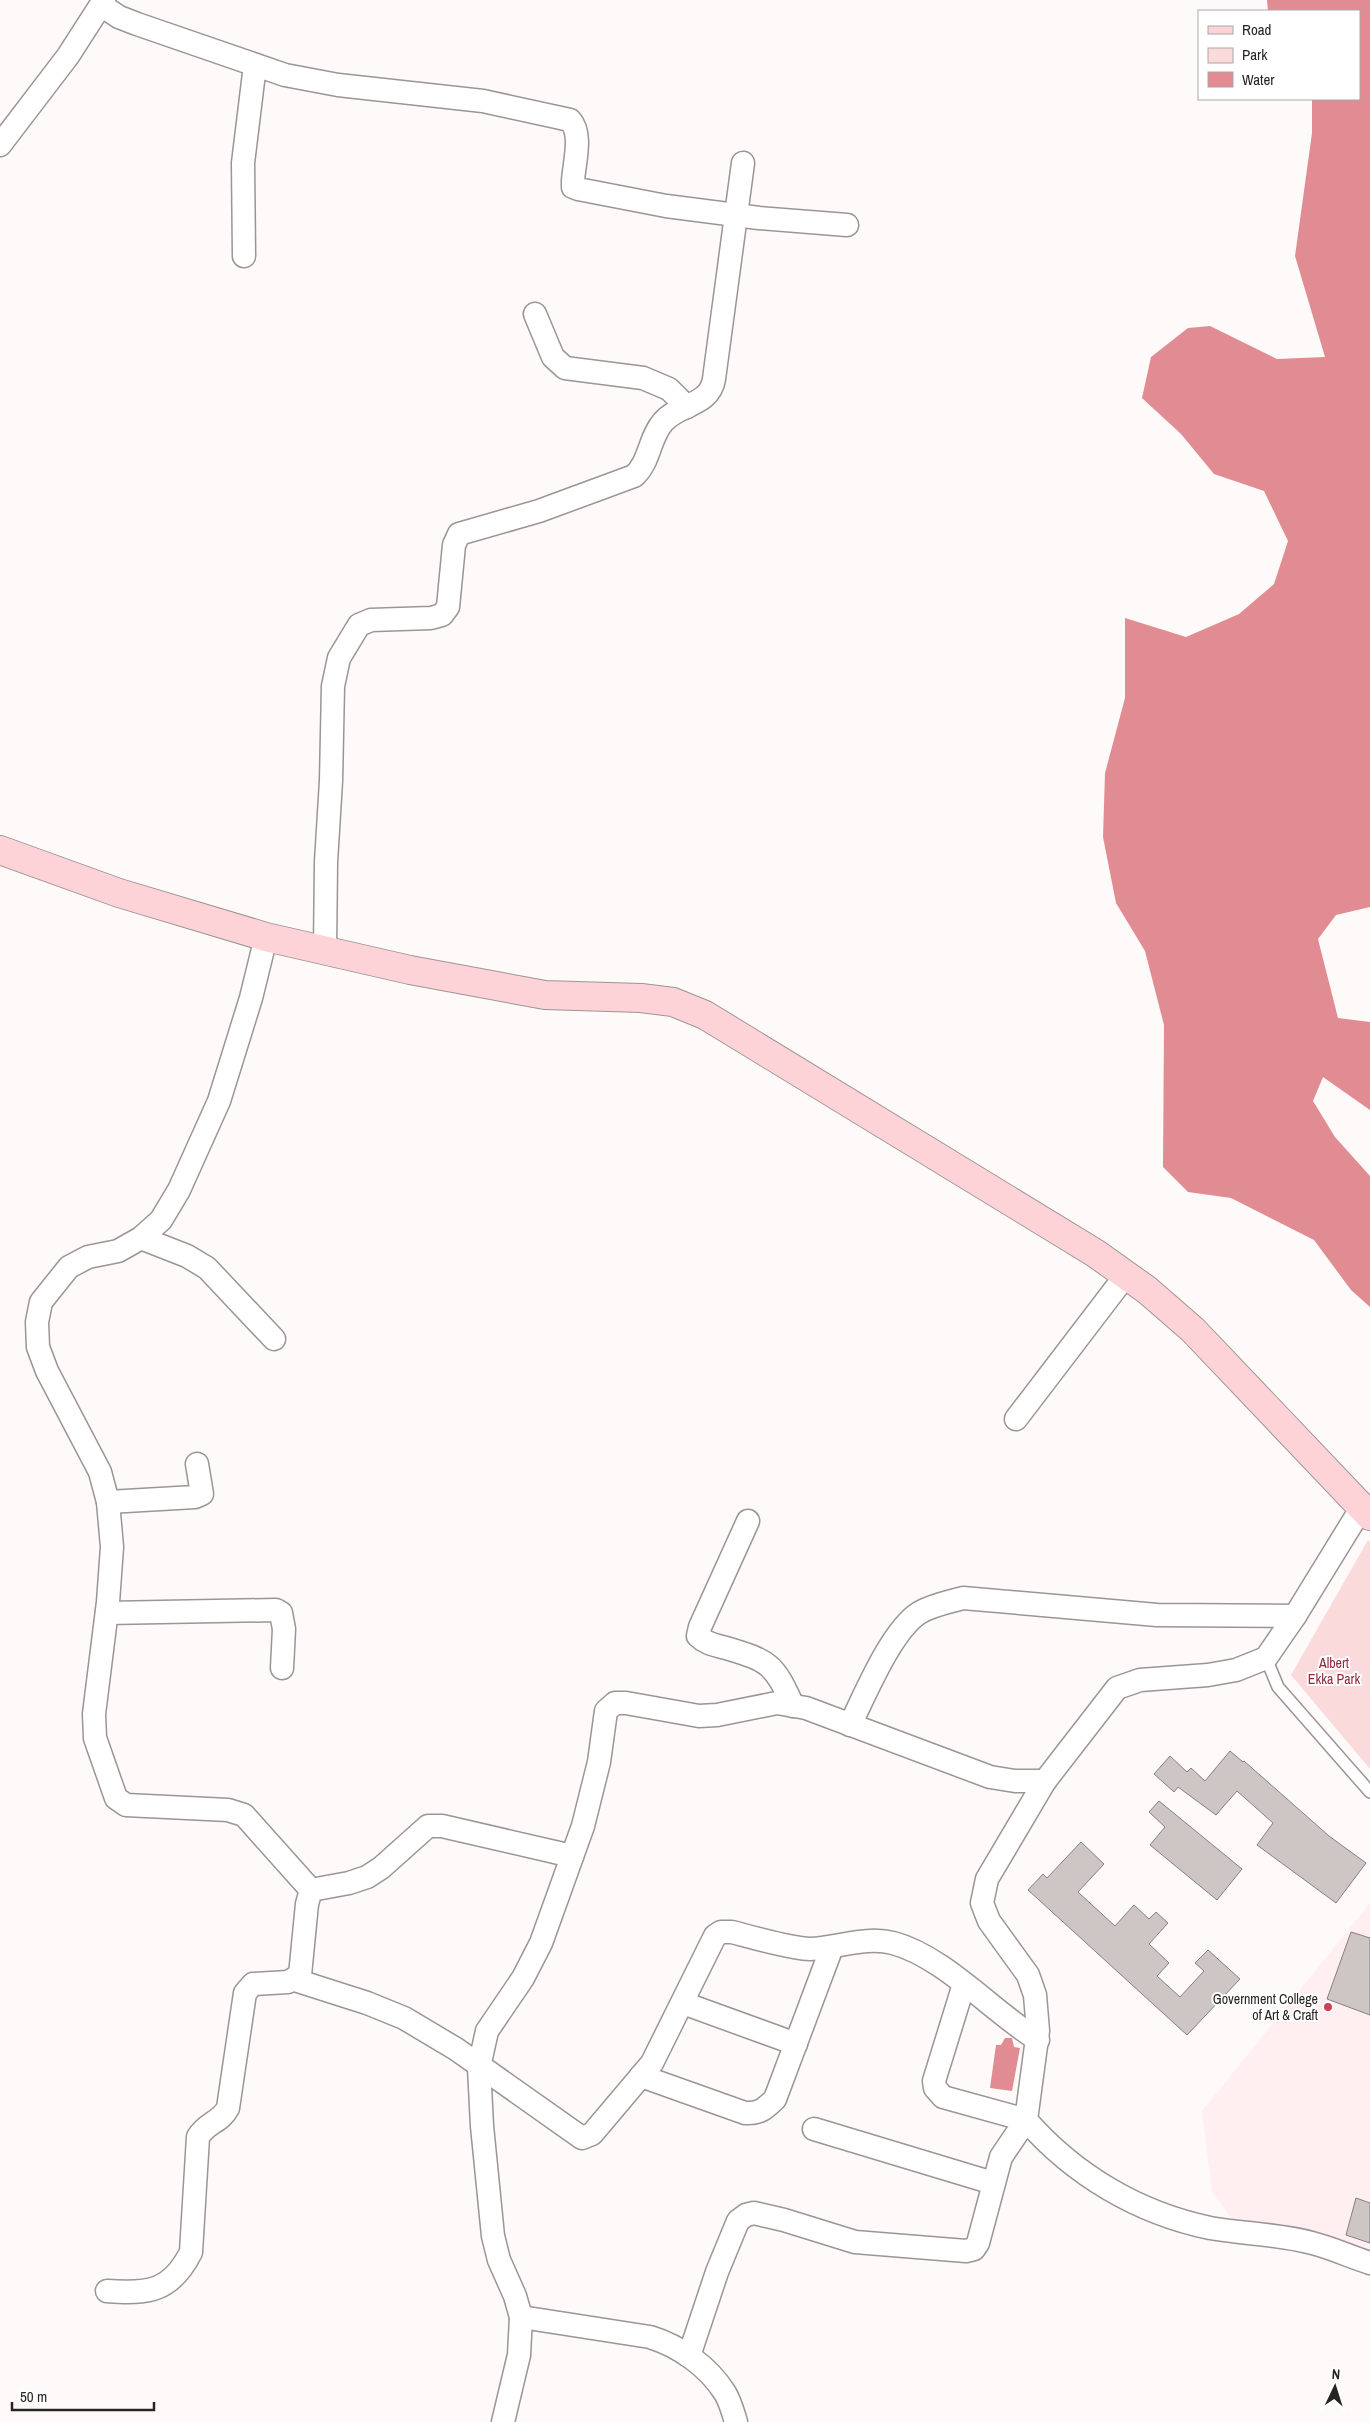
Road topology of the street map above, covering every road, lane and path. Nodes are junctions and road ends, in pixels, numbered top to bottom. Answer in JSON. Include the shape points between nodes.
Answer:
{"nodes":[{"id":1,"x":103,"y":2,"type":"edge"},
{"id":2,"x":255,"y":65,"type":"junction"},
{"id":3,"x":0,"y":145,"type":"edge"},
{"id":4,"x":743,"y":163,"type":"dead end"},
{"id":5,"x":735,"y":215,"type":"junction"},
{"id":6,"x":847,"y":225,"type":"dead end"},
{"id":7,"x":244,"y":256,"type":"dead end"},
{"id":8,"x":535,"y":314,"type":"dead end"},
{"id":9,"x":687,"y":407,"type":"junction"},
{"id":10,"x":0,"y":850,"type":"edge"},
{"id":11,"x":266,"y":937,"type":"junction"},
{"id":12,"x":325,"y":950,"type":"junction"},
{"id":13,"x":141,"y":1238,"type":"junction"},
{"id":14,"x":1126,"y":1275,"type":"junction"},
{"id":15,"x":274,"y":1339,"type":"dead end"},
{"id":16,"x":1016,"y":1419,"type":"dead end"},
{"id":17,"x":197,"y":1464,"type":"dead end"},
{"id":18,"x":108,"y":1502,"type":"junction"},
{"id":19,"x":1366,"y":1512,"type":"edge"},
{"id":20,"x":748,"y":1521,"type":"dead end"},
{"id":21,"x":107,"y":1613,"type":"junction"},
{"id":22,"x":1295,"y":1616,"type":"junction"},
{"id":23,"x":1266,"y":1658,"type":"junction"},
{"id":24,"x":282,"y":1668,"type":"dead end"},
{"id":25,"x":792,"y":1706,"type":"junction"},
{"id":26,"x":850,"y":1725,"type":"junction"},
{"id":27,"x":1044,"y":1781,"type":"junction"},
{"id":28,"x":1370,"y":1792,"type":"edge"},
{"id":29,"x":572,"y":1856,"type":"junction"},
{"id":30,"x":311,"y":1890,"type":"junction"},
{"id":31,"x":832,"y":1946,"type":"junction"},
{"id":32,"x":295,"y":1980,"type":"junction"},
{"id":33,"x":964,"y":1984,"type":"junction"},
{"id":34,"x":683,"y":2003,"type":"junction"},
{"id":35,"x":1038,"y":2040,"type":"junction"},
{"id":36,"x":796,"y":2044,"type":"junction"},
{"id":37,"x":479,"y":2067,"type":"junction"},
{"id":38,"x":641,"y":2076,"type":"junction"},
{"id":39,"x":1026,"y":2120,"type":"junction"},
{"id":40,"x":814,"y":2129,"type":"dead end"},
{"id":41,"x":993,"y":2183,"type":"junction"},
{"id":42,"x":1370,"y":2263,"type":"edge"},
{"id":43,"x":107,"y":2291,"type":"dead end"},
{"id":44,"x":521,"y":2317,"type":"junction"},
{"id":45,"x":689,"y":2356,"type":"junction"},
{"id":46,"x":503,"y":2422,"type":"edge"},
{"id":47,"x":736,"y":2422,"type":"edge"}],
"edges":[{"from":1,"to":2,"type":"street","via":[[119,16],[137,24]]},
{"from":1,"to":3,"type":"street","via":[[68,56]]},
{"from":2,"to":5,"type":"street","via":[[338,85],[483,101],[570,120],[576,126],[577,134],[573,187],[666,206]]},
{"from":2,"to":7,"type":"street","via":[[243,163]]},
{"from":4,"to":5,"type":"street"},
{"from":5,"to":6,"type":"street"},
{"from":5,"to":9,"type":"street","via":[[712,389],[707,396]]},
{"from":8,"to":9,"type":"street","via":[[553,357],[565,368],[643,378],[669,389]]},
{"from":9,"to":12,"type":"street","via":[[661,423],[643,468],[634,476],[539,511],[459,534],[454,545],[448,607],[442,615],[371,620],[359,624],[351,635],[340,658],[333,686]]},
{"from":10,"to":11,"type":"street","via":[[119,893]]},
{"from":11,"to":12,"type":"street"},
{"from":11,"to":13,"type":"street","via":[[219,1101],[179,1190],[161,1220]]},
{"from":12,"to":14,"type":"street","via":[[410,970],[545,995],[641,998],[673,1002],[706,1015],[1007,1198]]},
{"from":13,"to":15,"type":"street","via":[[187,1256],[207,1268]]},
{"from":13,"to":18,"type":"street","via":[[118,1251],[88,1257],[69,1266],[41,1302],[37,1322],[38,1346],[47,1372],[100,1472]]},
{"from":14,"to":16,"type":"street"},
{"from":14,"to":19,"type":"street","via":[[1193,1330]]},
{"from":17,"to":18,"type":"street","via":[[202,1494],[195,1497]]},
{"from":18,"to":21,"type":"street","via":[[112,1546]]},
{"from":19,"to":22,"type":"street"},
{"from":20,"to":25,"type":"street","via":[[698,1636],[705,1642],[753,1656],[767,1664],[780,1676]]},
{"from":21,"to":24,"type":"street","via":[[276,1610],[281,1613],[284,1629]]},
{"from":21,"to":30,"type":"street","via":[[94,1714],[95,1738],[116,1798],[126,1805],[228,1810],[244,1815]]},
{"from":22,"to":23,"type":"street"},
{"from":22,"to":26,"type":"street","via":[[1157,1615],[963,1598],[919,1614],[906,1626],[886,1654]]},
{"from":23,"to":27,"type":"street","via":[[1236,1670],[1140,1680],[1117,1688]]},
{"from":23,"to":28,"type":"lane","via":[[1278,1686]]},
{"from":25,"to":26,"type":"street"},
{"from":25,"to":29,"type":"street","via":[[777,1703],[699,1716],[626,1702],[615,1703],[606,1711],[599,1762]]},
{"from":26,"to":27,"type":"street","via":[[990,1777]]},
{"from":27,"to":35,"type":"street","via":[[987,1879],[982,1903],[989,1921],[1028,1975],[1035,1995]]},
{"from":29,"to":30,"type":"street","via":[[442,1826],[428,1826],[367,1877]]},
{"from":29,"to":37,"type":"street","via":[[541,1943],[523,1978],[487,2031]]},
{"from":30,"to":32,"type":"street","via":[[300,1975]]},
{"from":31,"to":33,"type":"street","via":[[862,1941],[893,1943],[945,1968]]},
{"from":31,"to":34,"type":"street","via":[[808,1949],[721,1932],[714,1936]]},
{"from":31,"to":36,"type":"street"},
{"from":32,"to":37,"type":"street","via":[[404,2018]]},
{"from":32,"to":43,"type":"street","via":[[253,1984],[245,1993],[228,2108],[225,2115],[204,2127],[198,2137],[190,2252],[183,2267],[163,2284],[141,2293]]},
{"from":33,"to":35,"type":"street"},
{"from":33,"to":39,"type":"street","via":[[934,2081],[935,2088],[943,2097]]},
{"from":34,"to":36,"type":"street"},
{"from":34,"to":38,"type":"street","via":[[652,2063]]},
{"from":35,"to":39,"type":"street"},
{"from":36,"to":38,"type":"street","via":[[776,2099],[757,2114],[744,2114]]},
{"from":37,"to":38,"type":"street","via":[[582,2138],[592,2134]]},
{"from":37,"to":44,"type":"street","via":[[493,2236]]},
{"from":39,"to":41,"type":"street","via":[[1001,2157]]},
{"from":39,"to":42,"type":"street","via":[[1046,2143],[1072,2164],[1118,2195],[1154,2212],[1210,2228],[1312,2242]]},
{"from":40,"to":41,"type":"street"},
{"from":41,"to":45,"type":"street","via":[[978,2243],[974,2249],[966,2251],[855,2242],[784,2220],[754,2213],[746,2215],[738,2221],[717,2272]]},
{"from":44,"to":45,"type":"street","via":[[650,2337]]},
{"from":44,"to":46,"type":"street","via":[[519,2355]]},
{"from":45,"to":47,"type":"street","via":[[717,2382],[726,2395]]}]}
